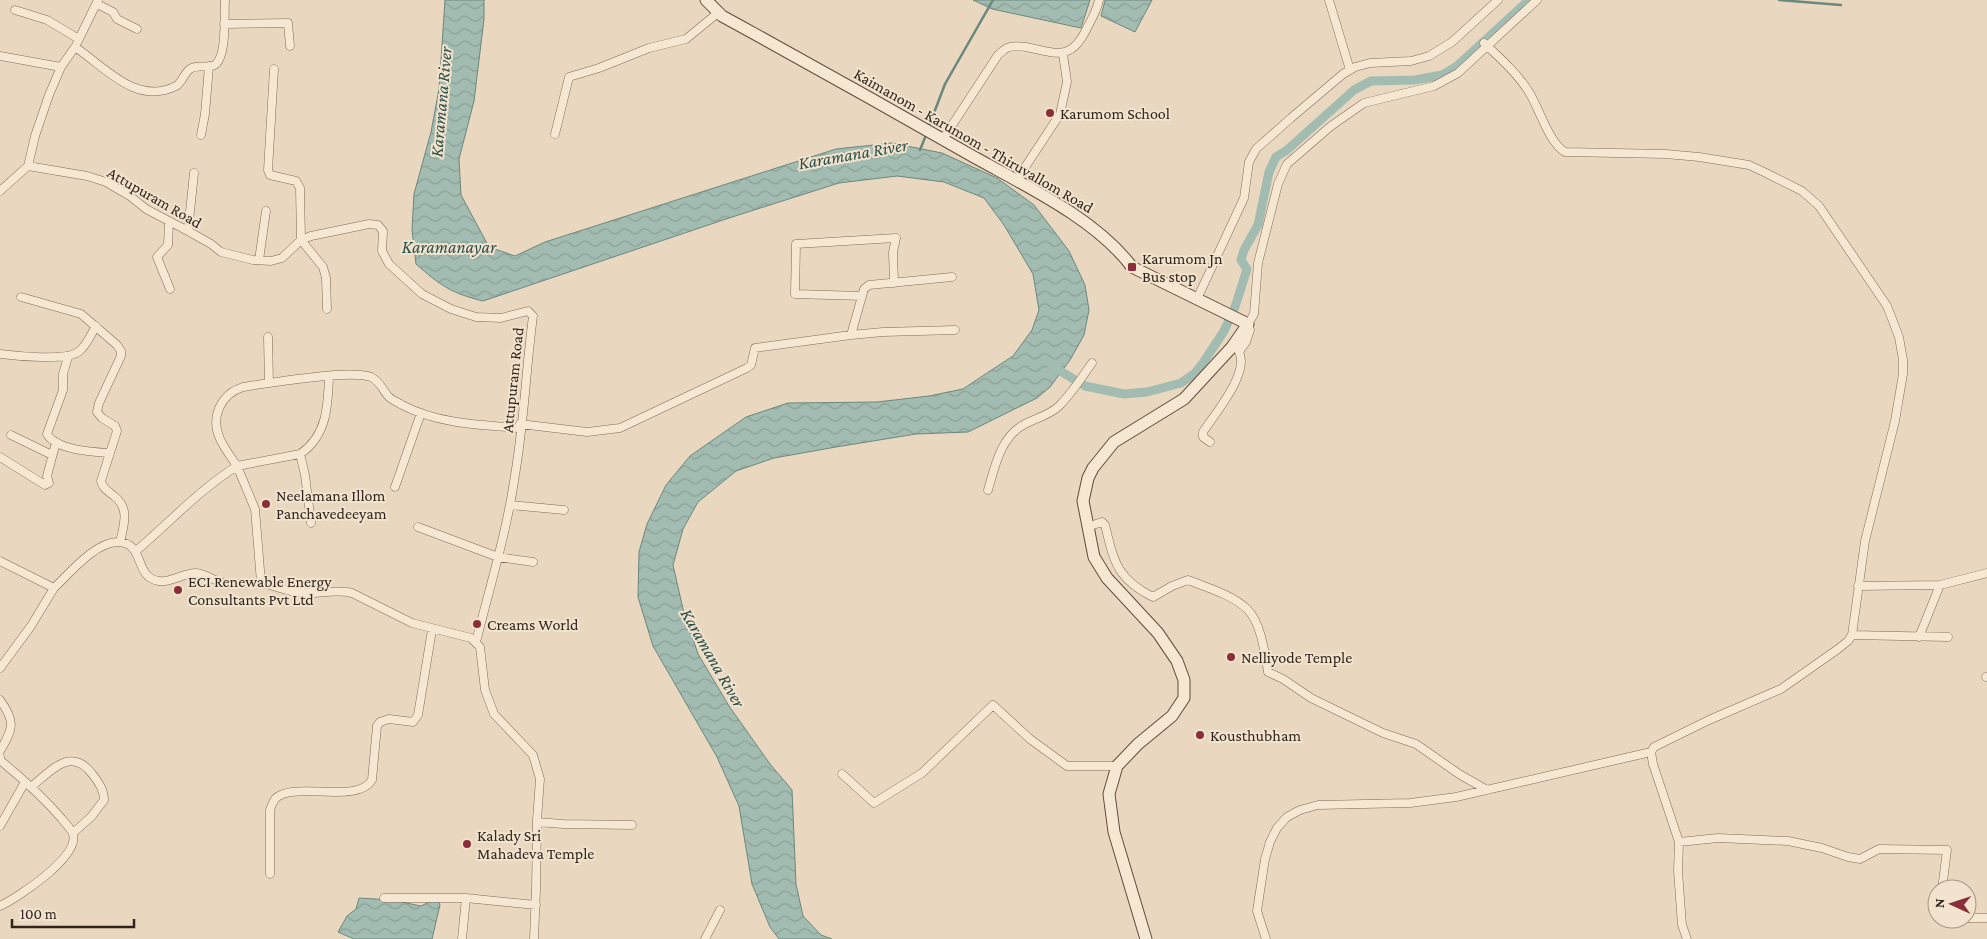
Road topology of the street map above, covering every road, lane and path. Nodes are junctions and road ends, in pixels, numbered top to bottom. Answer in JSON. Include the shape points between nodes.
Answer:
{"nodes":[{"id":1,"x":224,"y":0,"type":"edge"},
{"id":2,"x":706,"y":0,"type":"edge"},
{"id":3,"x":1099,"y":0,"type":"edge"},
{"id":4,"x":1329,"y":0,"type":"edge"},
{"id":5,"x":1498,"y":0,"type":"edge"},
{"id":6,"x":1538,"y":0,"type":"edge"},
{"id":7,"x":97,"y":2,"type":"edge"},
{"id":8,"x":15,"y":10,"type":"dead end"},
{"id":9,"x":719,"y":12,"type":"junction"},
{"id":10,"x":224,"y":24,"type":"junction"},
{"id":11,"x":137,"y":29,"type":"dead end"},
{"id":12,"x":79,"y":39,"type":"junction"},
{"id":13,"x":1486,"y":44,"type":"junction"},
{"id":14,"x":290,"y":46,"type":"dead end"},
{"id":15,"x":75,"y":47,"type":"junction"},
{"id":16,"x":1063,"y":54,"type":"junction"},
{"id":17,"x":0,"y":56,"type":"edge"},
{"id":18,"x":209,"y":66,"type":"junction"},
{"id":19,"x":61,"y":67,"type":"junction"},
{"id":20,"x":274,"y":68,"type":"dead end"},
{"id":21,"x":1350,"y":70,"type":"junction"},
{"id":22,"x":555,"y":134,"type":"dead end"},
{"id":23,"x":201,"y":136,"type":"dead end"},
{"id":24,"x":943,"y":139,"type":"junction"},
{"id":25,"x":28,"y":166,"type":"junction"},
{"id":26,"x":194,"y":173,"type":"dead end"},
{"id":27,"x":1016,"y":181,"type":"junction"},
{"id":28,"x":0,"y":191,"type":"edge"},
{"id":29,"x":266,"y":211,"type":"dead end"},
{"id":30,"x":168,"y":222,"type":"junction"},
{"id":31,"x":898,"y":229,"type":"dead end"},
{"id":32,"x":188,"y":231,"type":"junction"},
{"id":33,"x":896,"y":238,"type":"junction"},
{"id":34,"x":302,"y":240,"type":"junction"},
{"id":35,"x":259,"y":260,"type":"junction"},
{"id":36,"x":952,"y":277,"type":"dead end"},
{"id":37,"x":894,"y":283,"type":"junction"},
{"id":38,"x":170,"y":289,"type":"dead end"},
{"id":39,"x":862,"y":296,"type":"junction"},
{"id":40,"x":21,"y":297,"type":"dead end"},
{"id":41,"x":1197,"y":299,"type":"junction"},
{"id":42,"x":327,"y":309,"type":"dead end"},
{"id":43,"x":1248,"y":324,"type":"junction"},
{"id":44,"x":96,"y":326,"type":"junction"},
{"id":45,"x":955,"y":330,"type":"dead end"},
{"id":46,"x":851,"y":335,"type":"junction"},
{"id":47,"x":268,"y":337,"type":"dead end"},
{"id":48,"x":0,"y":354,"type":"edge"},
{"id":49,"x":68,"y":357,"type":"junction"},
{"id":50,"x":1092,"y":362,"type":"dead end"},
{"id":51,"x":330,"y":376,"type":"junction"},
{"id":52,"x":269,"y":383,"type":"junction"},
{"id":53,"x":421,"y":413,"type":"junction"},
{"id":54,"x":520,"y":426,"type":"junction"},
{"id":55,"x":11,"y":435,"type":"dead end"},
{"id":56,"x":56,"y":442,"type":"junction"},
{"id":57,"x":1210,"y":442,"type":"dead end"},
{"id":58,"x":110,"y":454,"type":"junction"},
{"id":59,"x":300,"y":454,"type":"junction"},
{"id":60,"x":52,"y":455,"type":"junction"},
{"id":61,"x":0,"y":457,"type":"edge"},
{"id":62,"x":237,"y":466,"type":"junction"},
{"id":63,"x":395,"y":487,"type":"dead end"},
{"id":64,"x":988,"y":490,"type":"dead end"},
{"id":65,"x":510,"y":505,"type":"junction"},
{"id":66,"x":564,"y":510,"type":"dead end"},
{"id":67,"x":311,"y":522,"type":"dead end"},
{"id":68,"x":418,"y":527,"type":"dead end"},
{"id":69,"x":1087,"y":527,"type":"junction"},
{"id":70,"x":120,"y":542,"type":"junction"},
{"id":71,"x":136,"y":550,"type":"junction"},
{"id":72,"x":498,"y":557,"type":"junction"},
{"id":73,"x":0,"y":561,"type":"edge"},
{"id":74,"x":533,"y":562,"type":"dead end"},
{"id":75,"x":1987,"y":573,"type":"edge"},
{"id":76,"x":261,"y":582,"type":"junction"},
{"id":77,"x":1940,"y":585,"type":"junction"},
{"id":78,"x":1858,"y":586,"type":"junction"},
{"id":79,"x":54,"y":588,"type":"junction"},
{"id":80,"x":432,"y":630,"type":"junction"},
{"id":81,"x":1852,"y":635,"type":"junction"},
{"id":82,"x":1919,"y":636,"type":"junction"},
{"id":83,"x":1948,"y":637,"type":"dead end"},
{"id":84,"x":476,"y":642,"type":"junction"},
{"id":85,"x":3,"y":657,"type":"edge"},
{"id":86,"x":0,"y":668,"type":"edge"},
{"id":87,"x":0,"y":700,"type":"edge"},
{"id":88,"x":0,"y":751,"type":"edge"},
{"id":89,"x":1651,"y":752,"type":"junction"},
{"id":90,"x":0,"y":757,"type":"edge"},
{"id":91,"x":1117,"y":766,"type":"junction"},
{"id":92,"x":842,"y":774,"type":"dead end"},
{"id":93,"x":28,"y":784,"type":"junction"},
{"id":94,"x":1487,"y":790,"type":"junction"},
{"id":95,"x":537,"y":822,"type":"junction"},
{"id":96,"x":632,"y":824,"type":"dead end"},
{"id":97,"x":0,"y":826,"type":"edge"},
{"id":98,"x":73,"y":833,"type":"junction"},
{"id":99,"x":1679,"y":842,"type":"junction"},
{"id":100,"x":270,"y":874,"type":"dead end"},
{"id":101,"x":1943,"y":879,"type":"edge"},
{"id":102,"x":384,"y":898,"type":"dead end"},
{"id":103,"x":466,"y":898,"type":"junction"},
{"id":104,"x":536,"y":905,"type":"junction"},
{"id":105,"x":0,"y":906,"type":"edge"},
{"id":106,"x":720,"y":910,"type":"dead end"},
{"id":107,"x":462,"y":939,"type":"edge"},
{"id":108,"x":534,"y":939,"type":"edge"},
{"id":109,"x":705,"y":939,"type":"edge"},
{"id":110,"x":1146,"y":939,"type":"edge"},
{"id":111,"x":1266,"y":939,"type":"edge"},
{"id":112,"x":1687,"y":939,"type":"edge"}],
"edges":[{"from":1,"to":10,"type":"street"},
{"from":2,"to":9,"type":"main road","name":"Kaimanom - Karumom - Thiruvallom Road"},
{"from":3,"to":16,"type":"street","via":[[1084,35]]},
{"from":4,"to":21,"type":"street"},
{"from":5,"to":21,"type":"street","via":[[1458,38],[1429,56],[1411,61],[1370,63]]},
{"from":6,"to":13,"type":"street"},
{"from":7,"to":11,"type":"street","via":[[113,12],[117,19]]},
{"from":7,"to":12,"type":"street"},
{"from":8,"to":12,"type":"street","via":[[48,20]]},
{"from":9,"to":22,"type":"street","via":[[686,39],[649,48],[569,77]]},
{"from":9,"to":24,"type":"main road","name":"Kaimanom - Karumom - Thiruvallom Road"},
{"from":10,"to":14,"type":"street","via":[[288,23]]},
{"from":10,"to":18,"type":"street","via":[[222,54],[216,64]]},
{"from":12,"to":15,"type":"street"},
{"from":13,"to":43,"type":"street","via":[[1458,73],[1434,86],[1364,103],[1287,164],[1278,184],[1258,263],[1254,314]]},
{"from":13,"to":78,"type":"street","via":[[1529,92],[1556,144],[1565,152],[1666,154],[1749,165],[1802,191],[1830,221],[1887,306],[1903,360],[1896,421],[1865,541]]},
{"from":15,"to":18,"type":"street","via":[[118,81],[157,92],[178,85],[189,69]]},
{"from":15,"to":19,"type":"street"},
{"from":16,"to":24,"type":"street","via":[[1008,47],[998,55]]},
{"from":16,"to":27,"type":"street","via":[[1067,82],[1060,114]]},
{"from":17,"to":19,"type":"street"},
{"from":18,"to":23,"type":"street"},
{"from":19,"to":25,"type":"street","via":[[40,120]]},
{"from":20,"to":34,"type":"street","via":[[268,170],[270,175],[296,181],[300,188]]},
{"from":21,"to":41,"type":"street","via":[[1256,149],[1249,162],[1244,198]]},
{"from":24,"to":27,"type":"main road","name":"Kaimanom - Karumom - Thiruvallom Road"},
{"from":25,"to":28,"type":"street"},
{"from":25,"to":30,"type":"street","name":"Attupuram Road","via":[[106,182]]},
{"from":26,"to":32,"type":"street"},
{"from":27,"to":41,"type":"main road","name":"Kaimanom - Karumom - Thiruvallom Road","via":[[1101,234],[1132,267]]},
{"from":29,"to":35,"type":"street"},
{"from":30,"to":32,"type":"street","name":"Attupuram Road"},
{"from":30,"to":38,"type":"street","via":[[168,245],[157,257]]},
{"from":31,"to":33,"type":"street"},
{"from":32,"to":35,"type":"street","name":"Attupuram Road","via":[[221,252]]},
{"from":33,"to":37,"type":"street"},
{"from":33,"to":39,"type":"street","via":[[796,244],[795,294]]},
{"from":34,"to":35,"type":"street","name":"Attupuram Road","via":[[282,258]]},
{"from":34,"to":42,"type":"street","via":[[323,267]]},
{"from":34,"to":54,"type":"street","name":"Attupuram Road","via":[[369,224],[378,225],[383,231],[382,251],[389,264],[422,294],[450,309],[476,317],[501,318],[528,311],[533,316]]},
{"from":36,"to":37,"type":"street"},
{"from":37,"to":39,"type":"street","via":[[869,285],[864,288]]},
{"from":39,"to":46,"type":"street"},
{"from":40,"to":44,"type":"street","via":[[74,310]]},
{"from":41,"to":43,"type":"main road","name":"Kaimanom - Karumom - Thiruvallom Road"},
{"from":43,"to":57,"type":"street","via":[[1250,330],[1239,352],[1235,384],[1203,432],[1203,437]]},
{"from":43,"to":69,"type":"main road","via":[[1232,347],[1184,399],[1114,442],[1093,468],[1083,501]]},
{"from":44,"to":49,"type":"street","via":[[82,349]]},
{"from":44,"to":58,"type":"street","via":[[121,351],[97,412],[115,426],[116,438]]},
{"from":45,"to":46,"type":"street"},
{"from":46,"to":54,"type":"street","via":[[756,348],[747,368],[620,428],[587,432]]},
{"from":47,"to":52,"type":"street"},
{"from":48,"to":49,"type":"street"},
{"from":49,"to":56,"type":"street","via":[[63,374],[64,390],[47,434]]},
{"from":50,"to":64,"type":"street","via":[[1050,412],[1023,425],[1007,440],[995,463]]},
{"from":51,"to":52,"type":"street"},
{"from":51,"to":53,"type":"street","via":[[371,377],[379,382],[390,399]]},
{"from":51,"to":59,"type":"street","via":[[323,427]]},
{"from":52,"to":62,"type":"street","via":[[232,391],[218,410],[219,438]]},
{"from":53,"to":54,"type":"street","via":[[459,423]]},
{"from":53,"to":63,"type":"street"},
{"from":54,"to":65,"type":"street","name":"Attupuram Road"},
{"from":55,"to":60,"type":"street"},
{"from":56,"to":58,"type":"street","via":[[84,452]]},
{"from":56,"to":60,"type":"street"},
{"from":58,"to":70,"type":"street","via":[[101,481],[124,507]]},
{"from":59,"to":62,"type":"street"},
{"from":59,"to":67,"type":"street"},
{"from":60,"to":61,"type":"street","via":[[47,476],[49,483],[45,485]]},
{"from":62,"to":71,"type":"street","via":[[196,495]]},
{"from":62,"to":76,"type":"street","via":[[255,510]]},
{"from":65,"to":66,"type":"street"},
{"from":65,"to":72,"type":"street","name":"Attupuram Road"},
{"from":68,"to":72,"type":"street"},
{"from":69,"to":91,"type":"main road","via":[[1094,557],[1107,578],[1158,633],[1177,661],[1184,680],[1184,698],[1172,716]]},
{"from":69,"to":94,"type":"street","via":[[1102,522],[1105,525],[1121,575],[1137,589],[1153,597],[1188,580],[1223,594],[1248,610],[1258,629],[1268,672],[1311,698],[1383,733],[1416,744]]},
{"from":70,"to":71,"type":"street"},
{"from":70,"to":79,"type":"street","via":[[95,550]]},
{"from":71,"to":76,"type":"street","via":[[143,571],[151,579],[168,580],[196,573],[226,584]]},
{"from":72,"to":74,"type":"street"},
{"from":72,"to":84,"type":"street","name":"Attupuram Road"},
{"from":73,"to":79,"type":"street"},
{"from":75,"to":77,"type":"street"},
{"from":76,"to":80,"type":"street","via":[[303,593],[342,590]]},
{"from":77,"to":78,"type":"street"},
{"from":77,"to":82,"type":"street"},
{"from":78,"to":81,"type":"street"},
{"from":79,"to":85,"type":"street","via":[[31,626]]},
{"from":80,"to":84,"type":"street","via":[[461,635]]},
{"from":80,"to":100,"type":"street","via":[[418,715],[413,722],[389,719],[377,726],[369,785],[348,791],[293,793],[274,800],[270,810]]},
{"from":81,"to":82,"type":"street"},
{"from":81,"to":89,"type":"street","via":[[1838,649],[1781,688],[1654,747]]},
{"from":82,"to":83,"type":"street"},
{"from":84,"to":95,"type":"street","via":[[480,647],[485,690],[494,714],[533,755],[540,779]]},
{"from":85,"to":86,"type":"street"},
{"from":87,"to":88,"type":"street","via":[[12,726]]},
{"from":89,"to":94,"type":"street"},
{"from":89,"to":99,"type":"street"},
{"from":90,"to":93,"type":"street"},
{"from":91,"to":92,"type":"street","via":[[1067,766],[993,705],[922,773],[874,803]]},
{"from":91,"to":110,"type":"main road","via":[[1109,794],[1114,832]]},
{"from":93,"to":97,"type":"street"},
{"from":93,"to":98,"type":"street"},
{"from":93,"to":98,"type":"street","via":[[70,760],[85,766],[104,792],[104,800]]},
{"from":94,"to":111,"type":"street","via":[[1410,803],[1318,804],[1287,817],[1273,835],[1265,859],[1257,911]]},
{"from":95,"to":96,"type":"street"},
{"from":95,"to":104,"type":"street"},
{"from":98,"to":105,"type":"street","via":[[71,848],[62,860],[16,898]]},
{"from":99,"to":101,"type":"street","via":[[1718,838],[1788,841],[1860,859],[1879,849],[1947,850]]},
{"from":99,"to":112,"type":"street","via":[[1679,896]]},
{"from":102,"to":103,"type":"street"},
{"from":103,"to":104,"type":"street"},
{"from":103,"to":107,"type":"street"},
{"from":104,"to":108,"type":"street"},
{"from":106,"to":109,"type":"street"}]}
